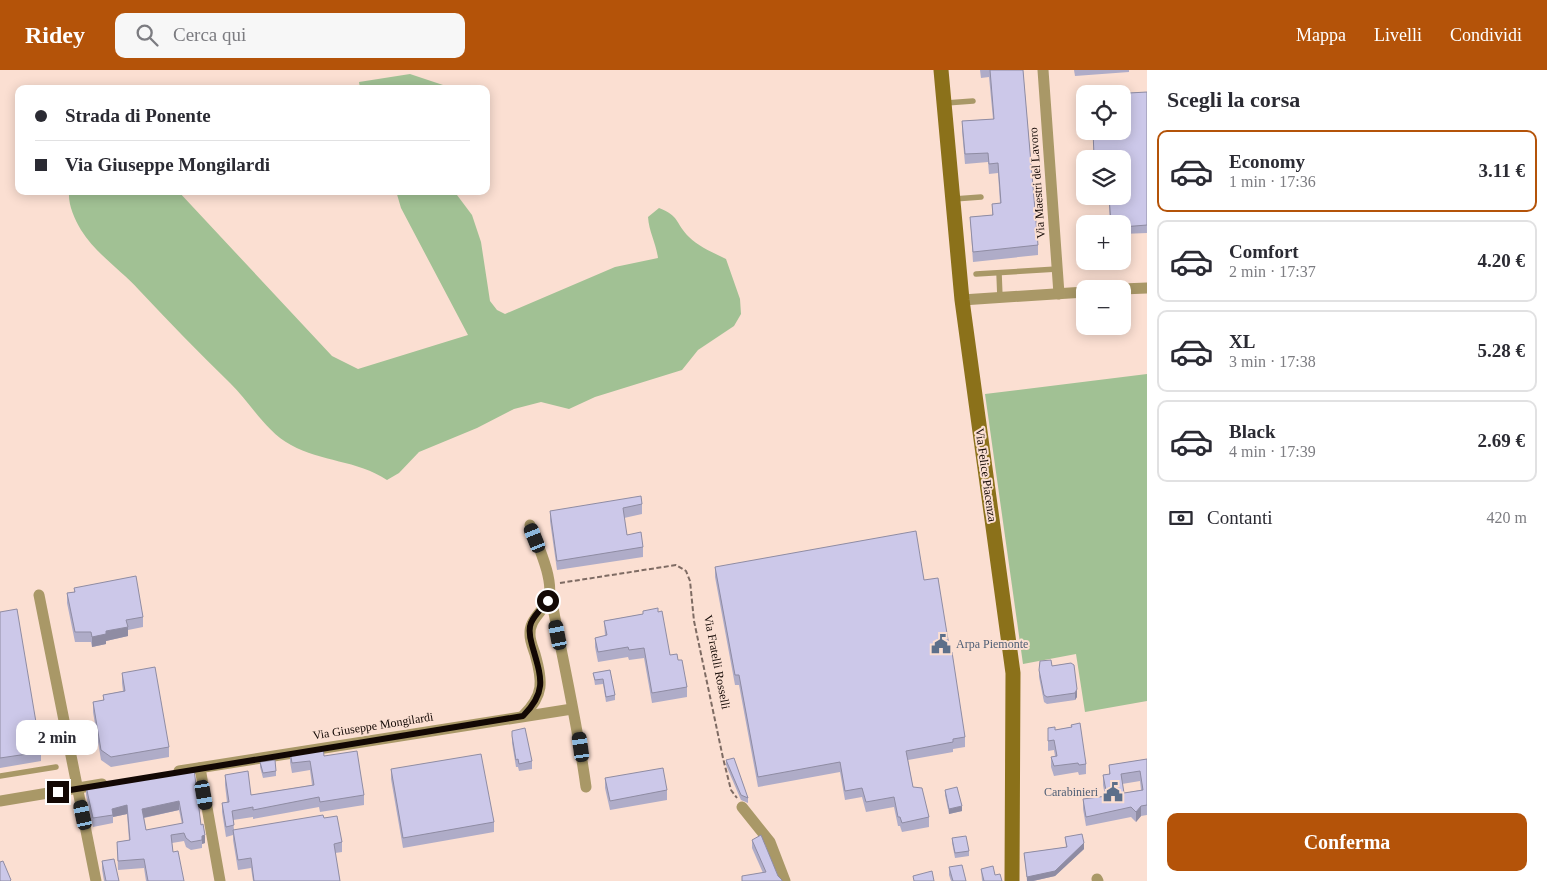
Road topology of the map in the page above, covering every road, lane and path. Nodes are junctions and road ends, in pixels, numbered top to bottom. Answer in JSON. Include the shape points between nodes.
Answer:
{"nodes":[{"id":1,"x":941,"y":70,"type":"edge"},
{"id":2,"x":1043,"y":70,"type":"edge"},
{"id":3,"x":973,"y":101,"type":"dead end"},
{"id":4,"x":944,"y":103,"type":"junction"},
{"id":5,"x":981,"y":197,"type":"dead end"},
{"id":6,"x":952,"y":199,"type":"junction"},
{"id":7,"x":1057,"y":269,"type":"junction"},
{"id":8,"x":999,"y":273,"type":"junction"},
{"id":9,"x":976,"y":274,"type":"dead end"},
{"id":10,"x":1147,"y":288,"type":"edge"},
{"id":11,"x":1131,"y":289,"type":"edge"},
{"id":12,"x":1076,"y":293,"type":"edge"},
{"id":13,"x":1059,"y":294,"type":"junction"},
{"id":14,"x":1000,"y":298,"type":"junction"},
{"id":15,"x":962,"y":300,"type":"junction"},
{"id":16,"x":530,"y":525,"type":"dead end"},
{"id":17,"x":549,"y":588,"type":"junction"},
{"id":18,"x":39,"y":595,"type":"dead end"},
{"id":19,"x":572,"y":708,"type":"junction"},
{"id":20,"x":523,"y":716,"type":"junction"},
{"id":21,"x":56,"y":766,"type":"dead end"},
{"id":22,"x":200,"y":768,"type":"junction"},
{"id":23,"x":171,"y":773,"type":"edge"},
{"id":24,"x":0,"y":776,"type":"edge"},
{"id":25,"x":115,"y":782,"type":"edge"},
{"id":26,"x":586,"y":787,"type":"dead end"},
{"id":27,"x":77,"y":788,"type":"junction"},
{"id":28,"x":0,"y":801,"type":"edge"},
{"id":29,"x":742,"y":807,"type":"joint"},
{"id":30,"x":96,"y":881,"type":"edge"},
{"id":31,"x":220,"y":881,"type":"edge"},
{"id":32,"x":785,"y":881,"type":"edge"},
{"id":33,"x":1012,"y":881,"type":"edge"}],
"edges":[{"from":1,"to":4,"type":"street","name":"Via Felice Piacenza"},
{"from":2,"to":7,"type":"street","name":"Via Maestri del Lavoro"},
{"from":3,"to":4,"type":"lane"},
{"from":4,"to":6,"type":"street","name":"Via Felice Piacenza"},
{"from":5,"to":6,"type":"lane"},
{"from":6,"to":15,"type":"street","name":"Via Felice Piacenza"},
{"from":7,"to":8,"type":"lane"},
{"from":7,"to":13,"type":"street","name":"Via Maestri del Lavoro"},
{"from":8,"to":9,"type":"lane"},
{"from":8,"to":14,"type":"lane"},
{"from":10,"to":11,"type":"street"},
{"from":12,"to":13,"type":"street"},
{"from":13,"to":14,"type":"street"},
{"from":14,"to":15,"type":"street"},
{"from":15,"to":33,"type":"street","name":"Via Felice Piacenza","via":[[1012,673]]},
{"from":16,"to":17,"type":"street"},
{"from":17,"to":19,"type":"street"},
{"from":17,"to":20,"type":"street","via":[[548,601],[531,622],[530,636],[540,673],[540,690],[536,703]]},
{"from":17,"to":29,"type":"path","name":"Via Fratelli Rosselli","via":[[676,565],[686,570],[723,758],[731,790]]},
{"from":18,"to":27,"type":"street"},
{"from":19,"to":20,"type":"street","name":"Via Giuseppe Mongilardi"},
{"from":19,"to":26,"type":"street"},
{"from":20,"to":22,"type":"street","name":"Via Giuseppe Mongilardi"},
{"from":21,"to":24,"type":"lane"},
{"from":22,"to":23,"type":"street","name":"Via Giuseppe Mongilardi"},
{"from":22,"to":31,"type":"street"},
{"from":25,"to":27,"type":"street"},
{"from":27,"to":28,"type":"street"},
{"from":27,"to":30,"type":"street"},
{"from":29,"to":32,"type":"street","via":[[770,842]]}]}
